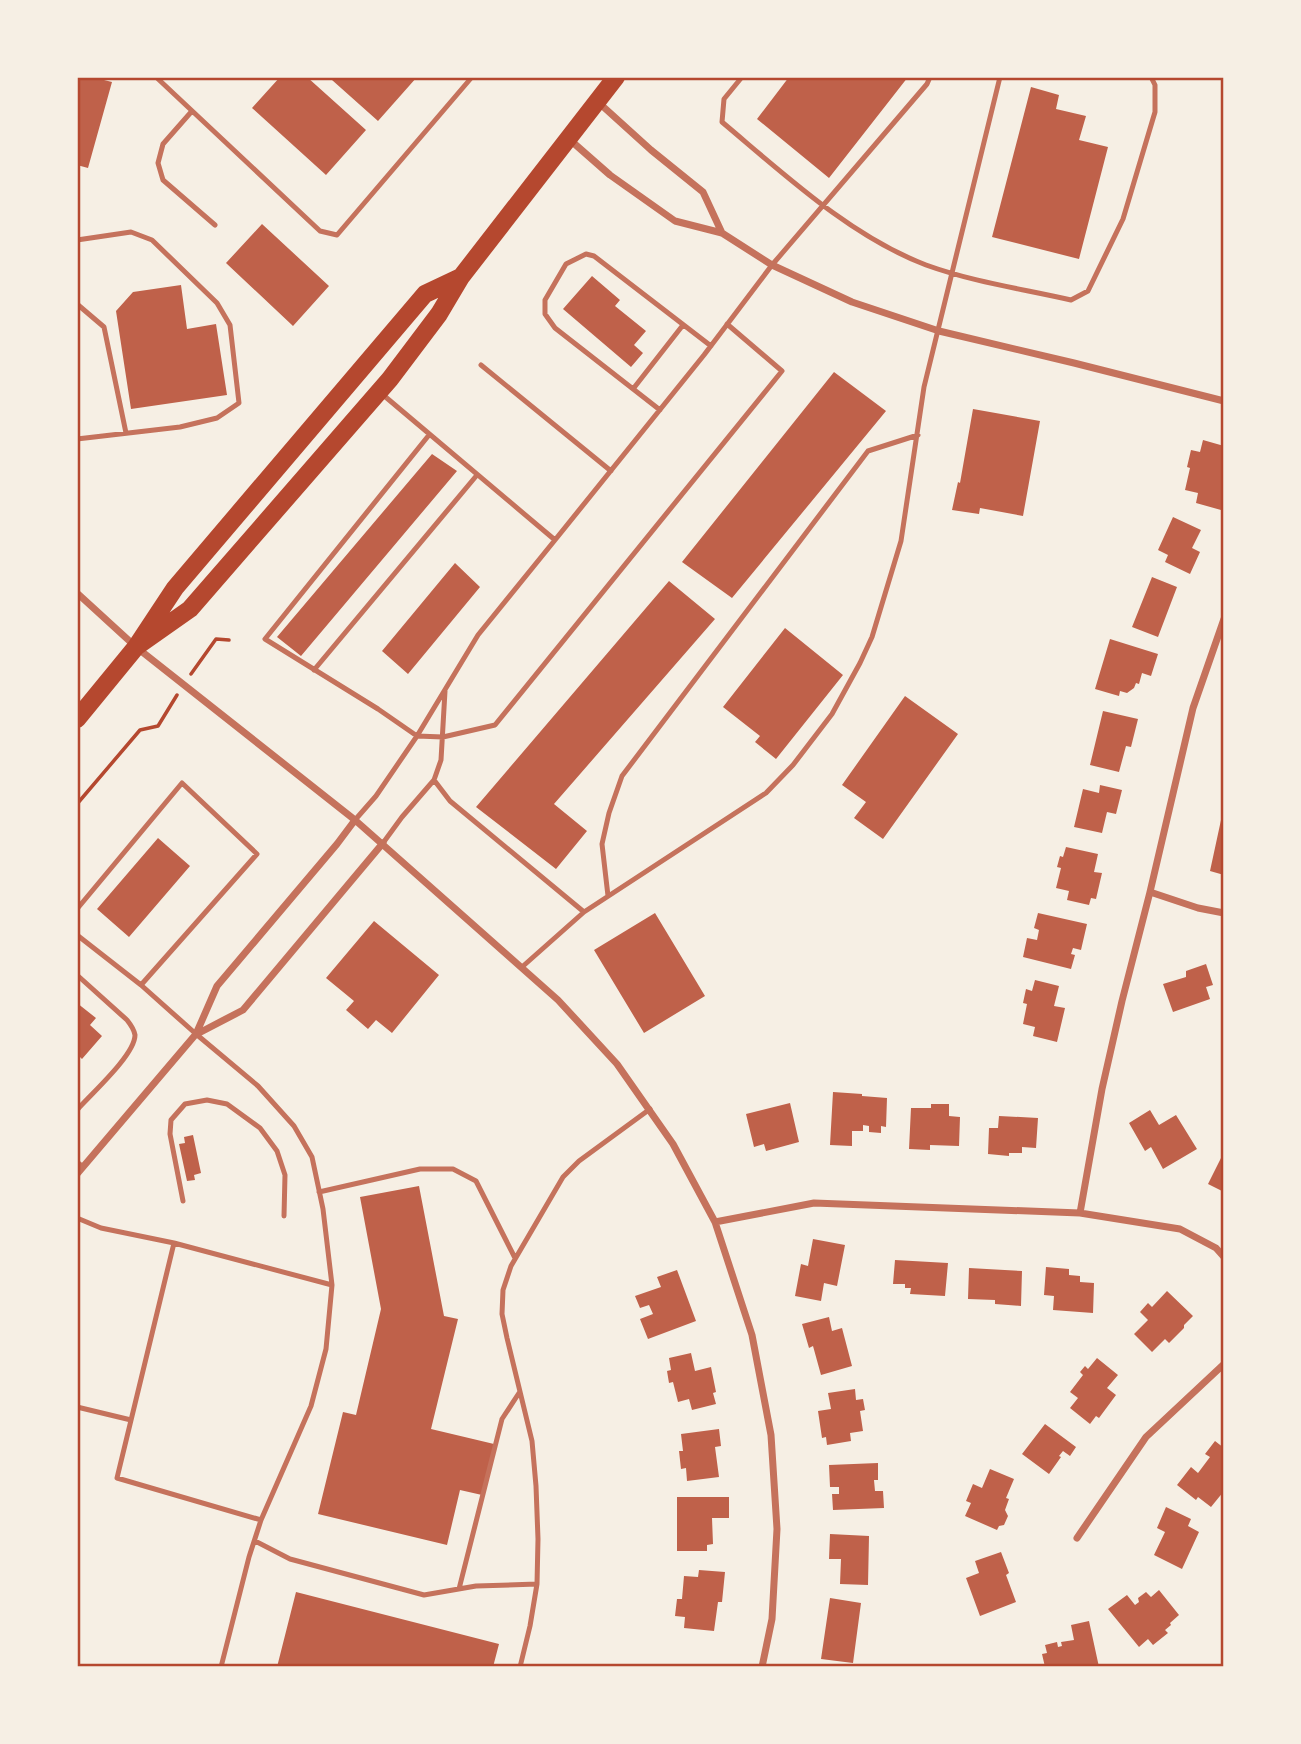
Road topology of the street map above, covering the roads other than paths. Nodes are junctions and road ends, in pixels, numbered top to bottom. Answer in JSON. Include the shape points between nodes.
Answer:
{"nodes":[{"id":1,"x":156,"y":77,"type":"edge"},
{"id":2,"x":472,"y":77,"type":"edge"},
{"id":3,"x":616,"y":77,"type":"edge"},
{"id":4,"x":742,"y":77,"type":"edge"},
{"id":5,"x":930,"y":77,"type":"edge"},
{"id":6,"x":1000,"y":77,"type":"edge"},
{"id":7,"x":1151,"y":77,"type":"edge"},
{"id":8,"x":598,"y":102,"type":"junction"},
{"id":9,"x":192,"y":111,"type":"junction"},
{"id":10,"x":569,"y":139,"type":"junction"},
{"id":11,"x":823,"y":206,"type":"junction"},
{"id":12,"x":215,"y":225,"type":"dead end"},
{"id":13,"x":722,"y":233,"type":"junction"},
{"id":14,"x":77,"y":240,"type":"edge"},
{"id":15,"x":772,"y":265,"type":"junction"},
{"id":16,"x":952,"y":273,"type":"junction"},
{"id":17,"x":461,"y":277,"type":"junction"},
{"id":18,"x":77,"y":304,"type":"edge"},
{"id":19,"x":727,"y":324,"type":"junction"},
{"id":20,"x":683,"y":325,"type":"junction"},
{"id":21,"x":939,"y":331,"type":"junction"},
{"id":22,"x":711,"y":346,"type":"junction"},
{"id":23,"x":481,"y":365,"type":"dead end"},
{"id":24,"x":634,"y":389,"type":"junction"},
{"id":25,"x":379,"y":391,"type":"junction"},
{"id":26,"x":1224,"y":401,"type":"edge"},
{"id":27,"x":660,"y":410,"type":"junction"},
{"id":28,"x":126,"y":433,"type":"junction"},
{"id":29,"x":429,"y":435,"type":"junction"},
{"id":30,"x":918,"y":435,"type":"junction"},
{"id":31,"x":77,"y":439,"type":"edge"},
{"id":32,"x":611,"y":471,"type":"junction"},
{"id":33,"x":477,"y":475,"type":"junction"},
{"id":34,"x":555,"y":540,"type":"junction"},
{"id":35,"x":77,"y":593,"type":"edge"},
{"id":36,"x":1224,"y":619,"type":"edge"},
{"id":37,"x":136,"y":647,"type":"junction"},
{"id":38,"x":314,"y":670,"type":"junction"},
{"id":39,"x":446,"y":689,"type":"junction"},
{"id":40,"x":77,"y":719,"type":"edge"},
{"id":41,"x":417,"y":736,"type":"junction"},
{"id":42,"x":443,"y":737,"type":"junction"},
{"id":43,"x":434,"y":780,"type":"junction"},
{"id":44,"x":355,"y":820,"type":"junction"},
{"id":45,"x":383,"y":844,"type":"junction"},
{"id":46,"x":1150,"y":892,"type":"junction"},
{"id":47,"x":608,"y":896,"type":"junction"},
{"id":48,"x":77,"y":909,"type":"edge"},
{"id":49,"x":584,"y":912,"type":"junction"},
{"id":50,"x":1224,"y":913,"type":"edge"},
{"id":51,"x":77,"y":934,"type":"edge"},
{"id":52,"x":522,"y":967,"type":"junction"},
{"id":53,"x":77,"y":975,"type":"edge"},
{"id":54,"x":141,"y":985,"type":"junction"},
{"id":55,"x":196,"y":1034,"type":"junction"},
{"id":56,"x":650,"y":1109,"type":"junction"},
{"id":57,"x":77,"y":1110,"type":"edge"},
{"id":58,"x":80,"y":1164,"type":"edge"},
{"id":59,"x":77,"y":1174,"type":"edge"},
{"id":60,"x":319,"y":1192,"type":"junction"},
{"id":61,"x":183,"y":1201,"type":"dead end"},
{"id":62,"x":1080,"y":1213,"type":"junction"},
{"id":63,"x":284,"y":1216,"type":"dead end"},
{"id":64,"x":77,"y":1218,"type":"edge"},
{"id":65,"x":715,"y":1222,"type":"junction"},
{"id":66,"x":174,"y":1243,"type":"junction"},
{"id":67,"x":1224,"y":1257,"type":"edge"},
{"id":68,"x":515,"y":1258,"type":"junction"},
{"id":69,"x":332,"y":1285,"type":"junction"},
{"id":70,"x":1224,"y":1364,"type":"edge"},
{"id":71,"x":520,"y":1392,"type":"junction"},
{"id":72,"x":77,"y":1407,"type":"edge"},
{"id":73,"x":131,"y":1420,"type":"junction"},
{"id":74,"x":261,"y":1520,"type":"junction"},
{"id":75,"x":1077,"y":1538,"type":"dead end"},
{"id":76,"x":255,"y":1541,"type":"junction"},
{"id":77,"x":537,"y":1584,"type":"junction"},
{"id":78,"x":459,"y":1589,"type":"junction"},
{"id":79,"x":221,"y":1667,"type":"edge"},
{"id":80,"x":520,"y":1667,"type":"edge"},
{"id":81,"x":762,"y":1667,"type":"edge"}],
"edges":[{"from":1,"to":9,"type":"lane"},
{"from":2,"to":9,"type":"lane","via":[[337,235],[320,231]]},
{"from":3,"to":8,"type":"main road"},
{"from":4,"to":11,"type":"lane","via":[[724,99],[722,122]]},
{"from":5,"to":11,"type":"lane"},
{"from":6,"to":16,"type":"lane"},
{"from":7,"to":16,"type":"lane","via":[[1155,112],[1123,219],[1088,291],[1072,300]]},
{"from":8,"to":10,"type":"main road"},
{"from":8,"to":13,"type":"street","via":[[703,192]]},
{"from":9,"to":12,"type":"lane","via":[[163,144],[158,163],[163,180]]},
{"from":10,"to":13,"type":"street","via":[[675,221]]},
{"from":10,"to":17,"type":"main road"},
{"from":11,"to":15,"type":"lane"},
{"from":11,"to":16,"type":"lane","via":[[888,248]]},
{"from":13,"to":15,"type":"street"},
{"from":14,"to":28,"type":"lane","via":[[131,232],[152,240],[217,303],[230,326],[239,403],[217,418]]},
{"from":15,"to":19,"type":"lane"},
{"from":15,"to":21,"type":"street","via":[[852,302]]},
{"from":16,"to":21,"type":"lane"},
{"from":17,"to":25,"type":"main road","via":[[439,314]]},
{"from":17,"to":37,"type":"main road","via":[[425,294],[175,588]]},
{"from":18,"to":28,"type":"lane","via":[[104,327]]},
{"from":19,"to":22,"type":"lane"},
{"from":19,"to":42,"type":"lane","via":[[782,371],[495,725]]},
{"from":20,"to":22,"type":"lane"},
{"from":20,"to":24,"type":"lane"},
{"from":20,"to":24,"type":"lane","via":[[594,256],[586,254],[566,264],[545,300],[545,314],[555,328]]},
{"from":21,"to":26,"type":"street"},
{"from":21,"to":30,"type":"lane","via":[[924,387]]},
{"from":22,"to":27,"type":"lane"},
{"from":23,"to":32,"type":"lane"},
{"from":24,"to":27,"type":"lane"},
{"from":25,"to":29,"type":"lane"},
{"from":25,"to":37,"type":"main road","via":[[190,609]]},
{"from":27,"to":32,"type":"lane"},
{"from":28,"to":31,"type":"lane"},
{"from":29,"to":33,"type":"lane"},
{"from":29,"to":38,"type":"lane","via":[[265,639]]},
{"from":30,"to":47,"type":"lane","via":[[868,451],[622,776],[602,844]]},
{"from":30,"to":47,"type":"lane","via":[[901,541],[872,637],[832,714],[766,793]]},
{"from":32,"to":34,"type":"lane"},
{"from":33,"to":34,"type":"lane"},
{"from":33,"to":38,"type":"lane"},
{"from":34,"to":39,"type":"lane","via":[[478,635]]},
{"from":35,"to":37,"type":"street"},
{"from":36,"to":46,"type":"street","via":[[1193,708]]},
{"from":37,"to":40,"type":"main road"},
{"from":37,"to":44,"type":"street"},
{"from":38,"to":41,"type":"lane"},
{"from":39,"to":41,"type":"lane"},
{"from":39,"to":42,"type":"lane"},
{"from":41,"to":42,"type":"lane"},
{"from":41,"to":44,"type":"lane"},
{"from":42,"to":43,"type":"lane"},
{"from":43,"to":45,"type":"lane"},
{"from":43,"to":49,"type":"lane","via":[[450,801]]},
{"from":44,"to":45,"type":"street"},
{"from":44,"to":55,"type":"street","via":[[216,986]]},
{"from":45,"to":52,"type":"street"},
{"from":45,"to":55,"type":"street","via":[[243,1010]]},
{"from":46,"to":50,"type":"street"},
{"from":46,"to":62,"type":"street","via":[[1112,1038]]},
{"from":47,"to":49,"type":"lane"},
{"from":48,"to":54,"type":"lane","via":[[182,783],[257,854]]},
{"from":49,"to":52,"type":"lane"},
{"from":51,"to":54,"type":"lane"},
{"from":52,"to":56,"type":"street","via":[[617,1064]]},
{"from":53,"to":57,"type":"lane","via":[[127,1020],[135,1037],[123,1060]]},
{"from":54,"to":55,"type":"lane"},
{"from":55,"to":58,"type":"street"},
{"from":55,"to":60,"type":"lane","via":[[258,1086],[293,1126],[312,1157]]},
{"from":56,"to":65,"type":"street"},
{"from":56,"to":68,"type":"lane","via":[[563,1177]]},
{"from":58,"to":59,"type":"street"},
{"from":60,"to":68,"type":"lane","via":[[420,1169],[453,1169],[477,1181]]},
{"from":60,"to":69,"type":"lane"},
{"from":61,"to":63,"type":"lane","via":[[171,1120],[185,1104],[207,1100],[227,1104],[260,1128],[277,1151],[285,1175]]},
{"from":62,"to":65,"type":"street","via":[[814,1203]]},
{"from":62,"to":67,"type":"street","via":[[1180,1229]]},
{"from":64,"to":66,"type":"lane","via":[[101,1228]]},
{"from":65,"to":81,"type":"street","via":[[752,1335],[771,1434],[778,1529],[772,1619]]},
{"from":66,"to":69,"type":"lane"},
{"from":66,"to":73,"type":"lane"},
{"from":68,"to":71,"type":"lane","via":[[503,1290],[502,1314]]},
{"from":69,"to":74,"type":"lane","via":[[326,1349],[311,1406]]},
{"from":70,"to":75,"type":"street","via":[[1146,1437]]},
{"from":71,"to":77,"type":"lane","via":[[536,1486]]},
{"from":71,"to":78,"type":"lane","via":[[502,1419]]},
{"from":72,"to":73,"type":"lane"},
{"from":73,"to":74,"type":"lane","via":[[117,1478]]},
{"from":74,"to":76,"type":"lane"},
{"from":76,"to":78,"type":"lane","via":[[290,1559],[424,1595]]},
{"from":76,"to":79,"type":"lane"},
{"from":77,"to":78,"type":"lane"},
{"from":77,"to":80,"type":"lane"}]}
